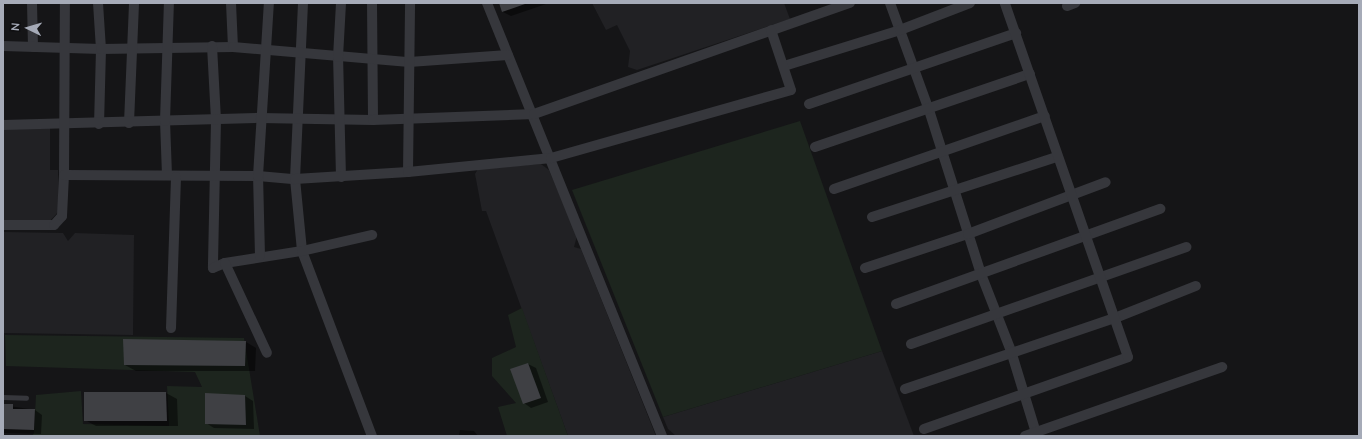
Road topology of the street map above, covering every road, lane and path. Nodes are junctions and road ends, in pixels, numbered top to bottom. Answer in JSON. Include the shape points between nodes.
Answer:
{"nodes":[{"id":1,"x":32,"y":3,"type":"edge"},
{"id":2,"x":65,"y":3,"type":"edge"},
{"id":3,"x":98,"y":3,"type":"edge"},
{"id":4,"x":134,"y":3,"type":"edge"},
{"id":5,"x":169,"y":3,"type":"edge"},
{"id":6,"x":231,"y":3,"type":"edge"},
{"id":7,"x":269,"y":3,"type":"edge"},
{"id":8,"x":303,"y":3,"type":"edge"},
{"id":9,"x":341,"y":3,"type":"edge"},
{"id":10,"x":372,"y":3,"type":"edge"},
{"id":11,"x":410,"y":3,"type":"edge"},
{"id":12,"x":488,"y":3,"type":"edge"},
{"id":13,"x":850,"y":3,"type":"edge"},
{"id":14,"x":890,"y":3,"type":"edge"},
{"id":15,"x":970,"y":3,"type":"edge"},
{"id":16,"x":1005,"y":3,"type":"edge"},
{"id":17,"x":771,"y":30,"type":"junction"},
{"id":18,"x":900,"y":30,"type":"junction"},
{"id":19,"x":1016,"y":33,"type":"junction"},
{"id":20,"x":3,"y":46,"type":"edge"},
{"id":21,"x":167,"y":46,"type":"junction"},
{"id":22,"x":212,"y":46,"type":"junction"},
{"id":23,"x":233,"y":46,"type":"junction"},
{"id":24,"x":33,"y":47,"type":"junction"},
{"id":25,"x":65,"y":48,"type":"junction"},
{"id":26,"x":133,"y":48,"type":"junction"},
{"id":27,"x":101,"y":49,"type":"junction"},
{"id":28,"x":266,"y":51,"type":"junction"},
{"id":29,"x":300,"y":54,"type":"junction"},
{"id":30,"x":508,"y":55,"type":"junction"},
{"id":31,"x":338,"y":57,"type":"junction"},
{"id":32,"x":374,"y":61,"type":"junction"},
{"id":33,"x":408,"y":62,"type":"junction"},
{"id":34,"x":784,"y":66,"type":"junction"},
{"id":35,"x":914,"y":68,"type":"junction"},
{"id":36,"x":1030,"y":74,"type":"junction"},
{"id":37,"x":809,"y":104,"type":"dead end"},
{"id":38,"x":929,"y":110,"type":"junction"},
{"id":39,"x":534,"y":114,"type":"junction"},
{"id":40,"x":1045,"y":116,"type":"junction"},
{"id":41,"x":408,"y":117,"type":"junction"},
{"id":42,"x":260,"y":118,"type":"junction"},
{"id":43,"x":298,"y":118,"type":"junction"},
{"id":44,"x":339,"y":119,"type":"junction"},
{"id":45,"x":216,"y":120,"type":"junction"},
{"id":46,"x":373,"y":120,"type":"junction"},
{"id":47,"x":165,"y":121,"type":"junction"},
{"id":48,"x":129,"y":123,"type":"junction"},
{"id":49,"x":63,"y":124,"type":"junction"},
{"id":50,"x":99,"y":124,"type":"junction"},
{"id":51,"x":3,"y":125,"type":"edge"},
{"id":52,"x":815,"y":147,"type":"dead end"},
{"id":53,"x":942,"y":152,"type":"junction"},
{"id":54,"x":1057,"y":157,"type":"junction"},
{"id":55,"x":551,"y":158,"type":"junction"},
{"id":56,"x":408,"y":172,"type":"junction"},
{"id":57,"x":64,"y":175,"type":"junction"},
{"id":58,"x":171,"y":176,"type":"junction"},
{"id":59,"x":216,"y":176,"type":"junction"},
{"id":60,"x":258,"y":176,"type":"junction"},
{"id":61,"x":341,"y":177,"type":"junction"},
{"id":62,"x":295,"y":179,"type":"junction"},
{"id":63,"x":1106,"y":182,"type":"dead end"},
{"id":64,"x":834,"y":189,"type":"dead end"},
{"id":65,"x":955,"y":190,"type":"junction"},
{"id":66,"x":1071,"y":194,"type":"junction"},
{"id":67,"x":1160,"y":210,"type":"dead end"},
{"id":68,"x":872,"y":217,"type":"dead end"},
{"id":69,"x":3,"y":225,"type":"edge"},
{"id":70,"x":968,"y":234,"type":"junction"},
{"id":71,"x":372,"y":235,"type":"dead end"},
{"id":72,"x":1085,"y":237,"type":"junction"},
{"id":73,"x":1186,"y":247,"type":"dead end"},
{"id":74,"x":302,"y":251,"type":"junction"},
{"id":75,"x":260,"y":256,"type":"junction"},
{"id":76,"x":226,"y":262,"type":"junction"},
{"id":77,"x":865,"y":268,"type":"dead end"},
{"id":78,"x":981,"y":274,"type":"junction"},
{"id":79,"x":1100,"y":276,"type":"junction"},
{"id":80,"x":1196,"y":286,"type":"dead end"},
{"id":81,"x":896,"y":304,"type":"dead end"},
{"id":82,"x":996,"y":313,"type":"junction"},
{"id":83,"x":1115,"y":318,"type":"junction"},
{"id":84,"x":171,"y":328,"type":"dead end"},
{"id":85,"x":912,"y":344,"type":"dead end"},
{"id":86,"x":1011,"y":351,"type":"junction"},
{"id":87,"x":267,"y":353,"type":"dead end"},
{"id":88,"x":1222,"y":367,"type":"dead end"},
{"id":89,"x":905,"y":389,"type":"dead end"},
{"id":90,"x":1024,"y":393,"type":"junction"},
{"id":91,"x":3,"y":397,"type":"edge"},
{"id":92,"x":26,"y":398,"type":"dead end"},
{"id":93,"x":924,"y":428,"type":"dead end"},
{"id":94,"x":1037,"y":434,"type":"edge"},
{"id":95,"x":372,"y":436,"type":"edge"},
{"id":96,"x":662,"y":436,"type":"edge"},
{"id":97,"x":1025,"y":436,"type":"edge"}],
"edges":[{"from":1,"to":24,"type":"street"},
{"from":2,"to":25,"type":"street"},
{"from":3,"to":27,"type":"street"},
{"from":4,"to":26,"type":"street"},
{"from":5,"to":21,"type":"street"},
{"from":6,"to":23,"type":"street"},
{"from":7,"to":28,"type":"street"},
{"from":8,"to":29,"type":"street"},
{"from":9,"to":31,"type":"street"},
{"from":10,"to":32,"type":"street"},
{"from":11,"to":33,"type":"street"},
{"from":12,"to":30,"type":"street"},
{"from":13,"to":17,"type":"street"},
{"from":14,"to":18,"type":"street"},
{"from":15,"to":18,"type":"street"},
{"from":16,"to":19,"type":"street"},
{"from":17,"to":34,"type":"street"},
{"from":17,"to":39,"type":"street"},
{"from":18,"to":34,"type":"street"},
{"from":18,"to":35,"type":"street"},
{"from":19,"to":35,"type":"street"},
{"from":19,"to":36,"type":"street"},
{"from":20,"to":24,"type":"street"},
{"from":21,"to":22,"type":"street"},
{"from":21,"to":26,"type":"street"},
{"from":21,"to":47,"type":"street"},
{"from":22,"to":23,"type":"street"},
{"from":22,"to":45,"type":"street"},
{"from":23,"to":28,"type":"street"},
{"from":24,"to":25,"type":"street"},
{"from":25,"to":27,"type":"street"},
{"from":25,"to":49,"type":"street"},
{"from":26,"to":27,"type":"street"},
{"from":26,"to":48,"type":"street"},
{"from":27,"to":50,"type":"street"},
{"from":28,"to":29,"type":"street"},
{"from":28,"to":42,"type":"street"},
{"from":29,"to":31,"type":"street"},
{"from":29,"to":43,"type":"street"},
{"from":30,"to":33,"type":"street"},
{"from":30,"to":39,"type":"street"},
{"from":31,"to":32,"type":"street"},
{"from":31,"to":44,"type":"street"},
{"from":32,"to":33,"type":"street"},
{"from":32,"to":46,"type":"street"},
{"from":33,"to":41,"type":"street"},
{"from":34,"to":55,"type":"street","via":[[791,90]]},
{"from":35,"to":37,"type":"street"},
{"from":35,"to":38,"type":"street"},
{"from":36,"to":38,"type":"street"},
{"from":36,"to":40,"type":"street"},
{"from":38,"to":52,"type":"street"},
{"from":38,"to":53,"type":"street"},
{"from":39,"to":41,"type":"street"},
{"from":39,"to":55,"type":"street"},
{"from":40,"to":53,"type":"street"},
{"from":40,"to":54,"type":"street"},
{"from":41,"to":46,"type":"street"},
{"from":41,"to":56,"type":"street"},
{"from":42,"to":43,"type":"street"},
{"from":42,"to":45,"type":"street"},
{"from":42,"to":60,"type":"street"},
{"from":43,"to":44,"type":"street"},
{"from":43,"to":62,"type":"street"},
{"from":44,"to":46,"type":"street"},
{"from":44,"to":61,"type":"street"},
{"from":45,"to":47,"type":"street"},
{"from":45,"to":59,"type":"street"},
{"from":47,"to":48,"type":"street"},
{"from":47,"to":58,"type":"street"},
{"from":48,"to":50,"type":"street"},
{"from":49,"to":50,"type":"street"},
{"from":49,"to":51,"type":"street"},
{"from":49,"to":57,"type":"street"},
{"from":53,"to":64,"type":"street"},
{"from":53,"to":65,"type":"street"},
{"from":54,"to":65,"type":"street"},
{"from":54,"to":66,"type":"street"},
{"from":55,"to":56,"type":"street"},
{"from":55,"to":96,"type":"street"},
{"from":56,"to":61,"type":"street"},
{"from":57,"to":58,"type":"street"},
{"from":57,"to":69,"type":"street","via":[[62,216],[54,225]]},
{"from":58,"to":59,"type":"street"},
{"from":58,"to":84,"type":"street"},
{"from":59,"to":60,"type":"street"},
{"from":59,"to":76,"type":"street","via":[[213,268]]},
{"from":60,"to":62,"type":"street"},
{"from":60,"to":75,"type":"street"},
{"from":61,"to":62,"type":"street"},
{"from":62,"to":74,"type":"street"},
{"from":63,"to":66,"type":"street"},
{"from":65,"to":68,"type":"street"},
{"from":65,"to":70,"type":"street"},
{"from":66,"to":70,"type":"street"},
{"from":66,"to":72,"type":"street"},
{"from":67,"to":72,"type":"street"},
{"from":70,"to":77,"type":"street"},
{"from":70,"to":78,"type":"street"},
{"from":71,"to":74,"type":"street"},
{"from":72,"to":78,"type":"street"},
{"from":72,"to":79,"type":"street"},
{"from":73,"to":79,"type":"street"},
{"from":74,"to":75,"type":"street"},
{"from":74,"to":95,"type":"street"},
{"from":75,"to":76,"type":"street"},
{"from":76,"to":87,"type":"street"},
{"from":78,"to":81,"type":"street"},
{"from":78,"to":82,"type":"street"},
{"from":79,"to":82,"type":"street"},
{"from":79,"to":83,"type":"street"},
{"from":80,"to":83,"type":"street"},
{"from":82,"to":85,"type":"street"},
{"from":82,"to":86,"type":"street"},
{"from":83,"to":86,"type":"street"},
{"from":83,"to":90,"type":"street","via":[[1128,357]]},
{"from":86,"to":89,"type":"street"},
{"from":86,"to":90,"type":"street"},
{"from":88,"to":94,"type":"street"},
{"from":90,"to":93,"type":"street"},
{"from":90,"to":94,"type":"street"},
{"from":91,"to":92,"type":"lane"},
{"from":94,"to":97,"type":"street"}]}
